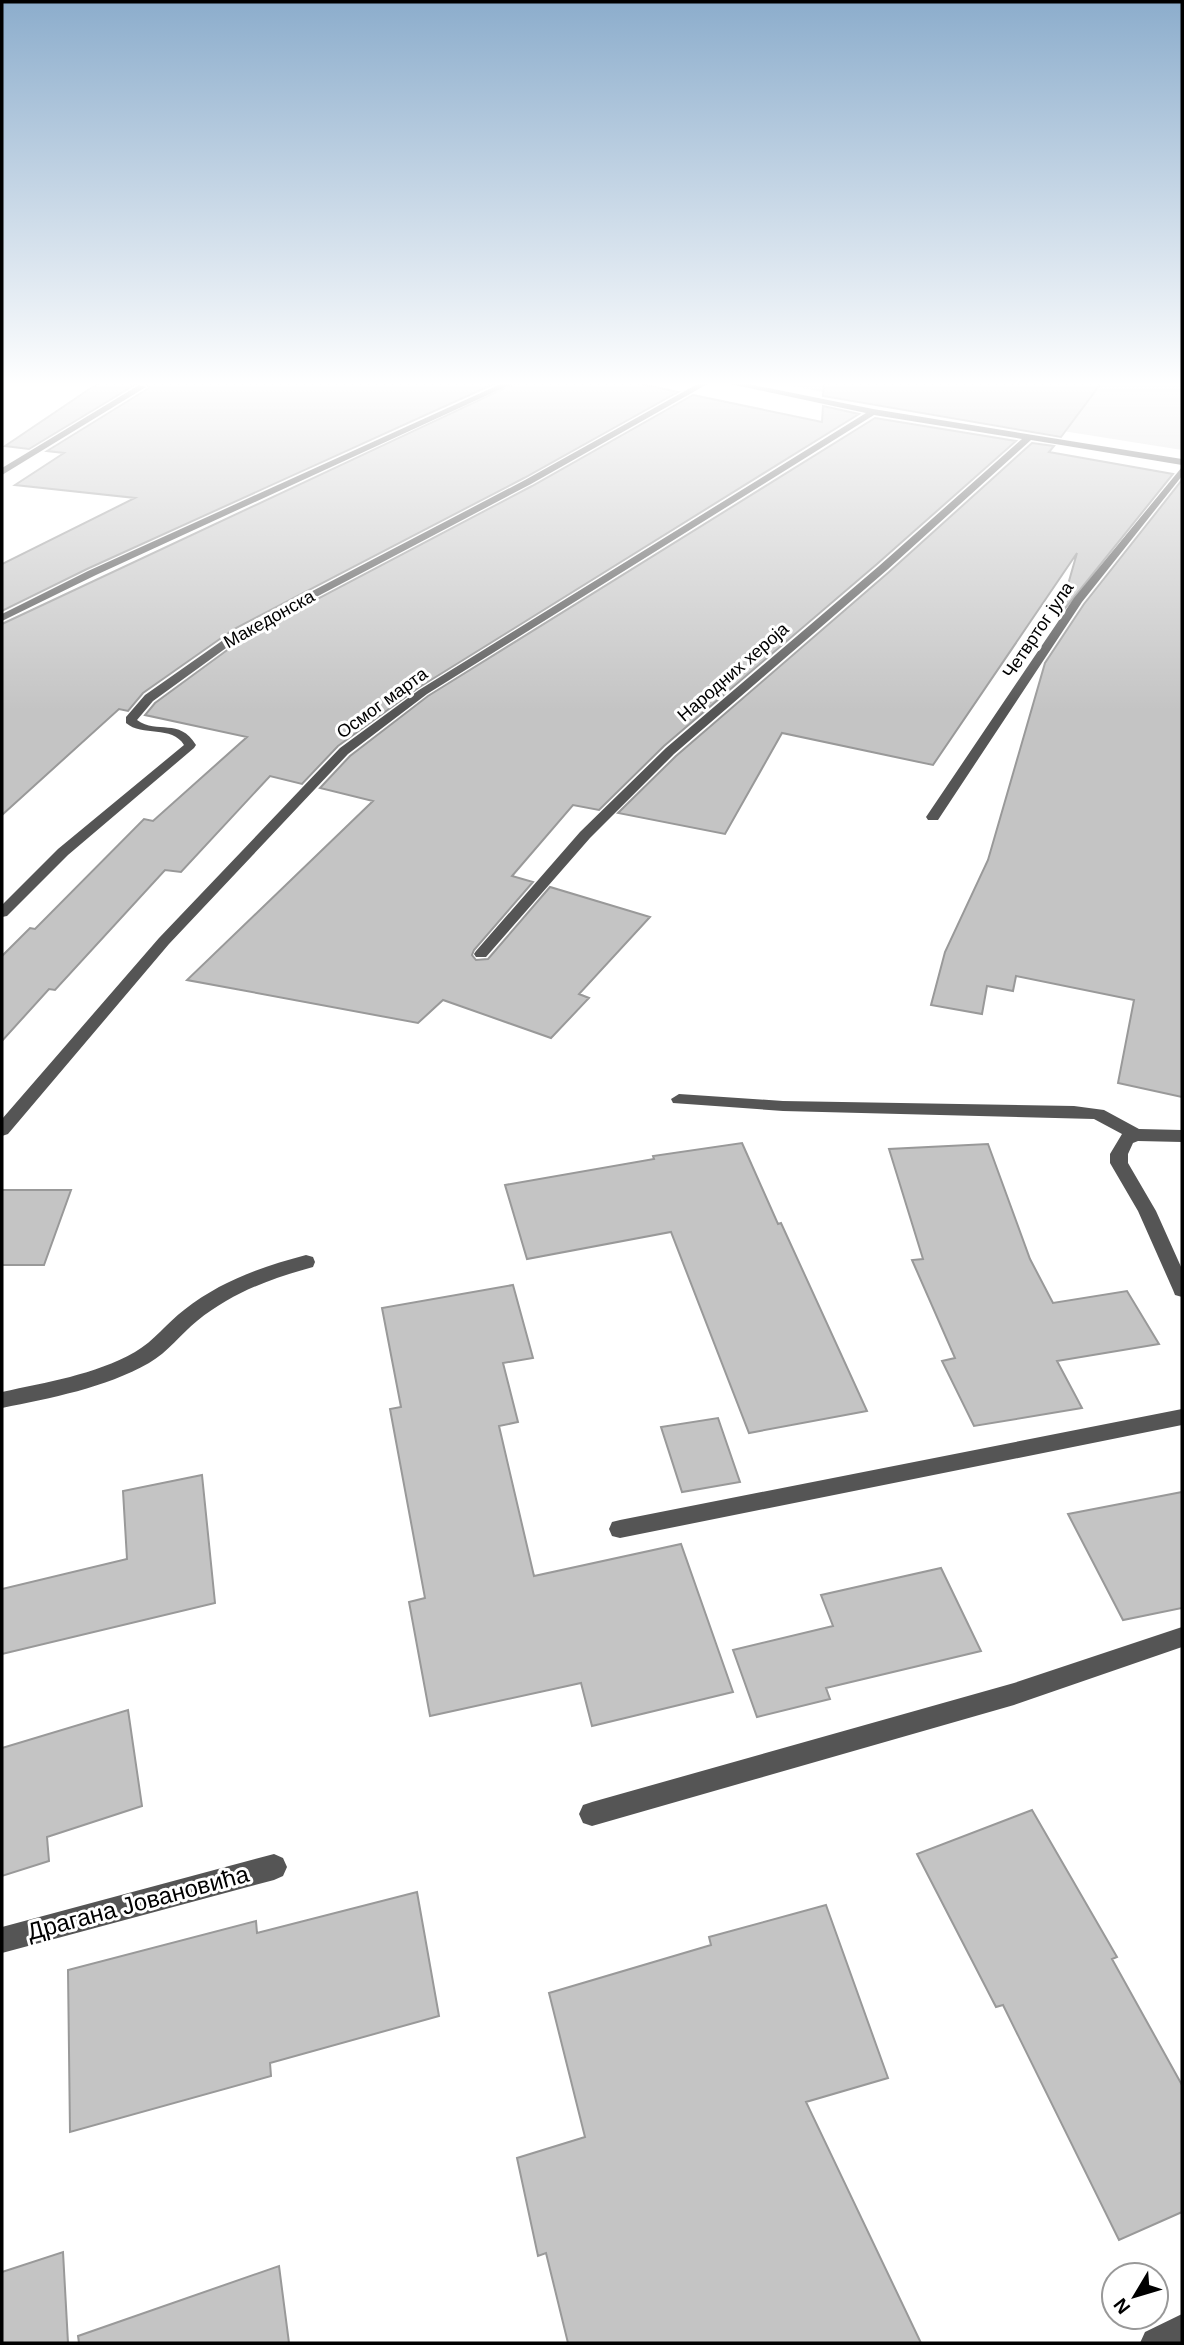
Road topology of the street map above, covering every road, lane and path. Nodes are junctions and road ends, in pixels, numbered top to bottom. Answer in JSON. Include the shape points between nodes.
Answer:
{"nodes":[{"id":1,"x":271,"y":491,"type":"edge"},
{"id":2,"x":510,"y":491,"type":"edge"},
{"id":3,"x":745,"y":491,"type":"edge"},
{"id":4,"x":968,"y":491,"type":"edge"},
{"id":5,"x":1165,"y":491,"type":"edge"},
{"id":6,"x":2,"y":618,"type":"edge"},
{"id":7,"x":933,"y":817,"type":"dead end"},
{"id":8,"x":2,"y":913,"type":"edge"},
{"id":9,"x":481,"y":954,"type":"dead end"},
{"id":10,"x":679,"y":1099,"type":"dead end"},
{"id":11,"x":2,"y":1130,"type":"edge"},
{"id":12,"x":1136,"y":1135,"type":"junction"},
{"id":13,"x":1182,"y":1136,"type":"edge"},
{"id":14,"x":306,"y":1262,"type":"dead end"},
{"id":15,"x":1182,"y":1290,"type":"edge"},
{"id":16,"x":2,"y":1400,"type":"edge"},
{"id":17,"x":1182,"y":1417,"type":"edge"},
{"id":18,"x":620,"y":1529,"type":"dead end"},
{"id":19,"x":1182,"y":1637,"type":"edge"},
{"id":20,"x":592,"y":1814,"type":"dead end"},
{"id":21,"x":274,"y":1867,"type":"dead end"},
{"id":22,"x":2,"y":1940,"type":"edge"},
{"id":23,"x":1182,"y":2330,"type":"edge"},
{"id":24,"x":1156,"y":2343,"type":"edge"}],
"edges":[{"from":1,"to":6,"type":"street"},
{"from":2,"to":8,"type":"street","name":"Македонска","via":[[240,633],[149,698],[130,720],[137,727],[180,732],[190,745],[63,852]]},
{"from":3,"to":11,"type":"street","name":"Осмог марта","via":[[423,692],[344,751],[164,941]]},
{"from":4,"to":9,"type":"street","name":"Народних хероја","via":[[652,767],[585,835]]},
{"from":5,"to":7,"type":"street","name":"Четвртог јула","via":[[1078,600]]},
{"from":10,"to":12,"type":"street","via":[[1074,1111],[1098,1115]]},
{"from":12,"to":13,"type":"street"},
{"from":12,"to":15,"type":"street","via":[[1126,1139],[1119,1163],[1147,1211]]},
{"from":14,"to":16,"type":"street","via":[[255,1276],[227,1290],[143,1357],[118,1369]]},
{"from":17,"to":18,"type":"street"},
{"from":19,"to":20,"type":"street","via":[[1014,1694]]},
{"from":21,"to":22,"type":"street","name":"Драгана Јовановића"},
{"from":23,"to":24,"type":"street"}]}
